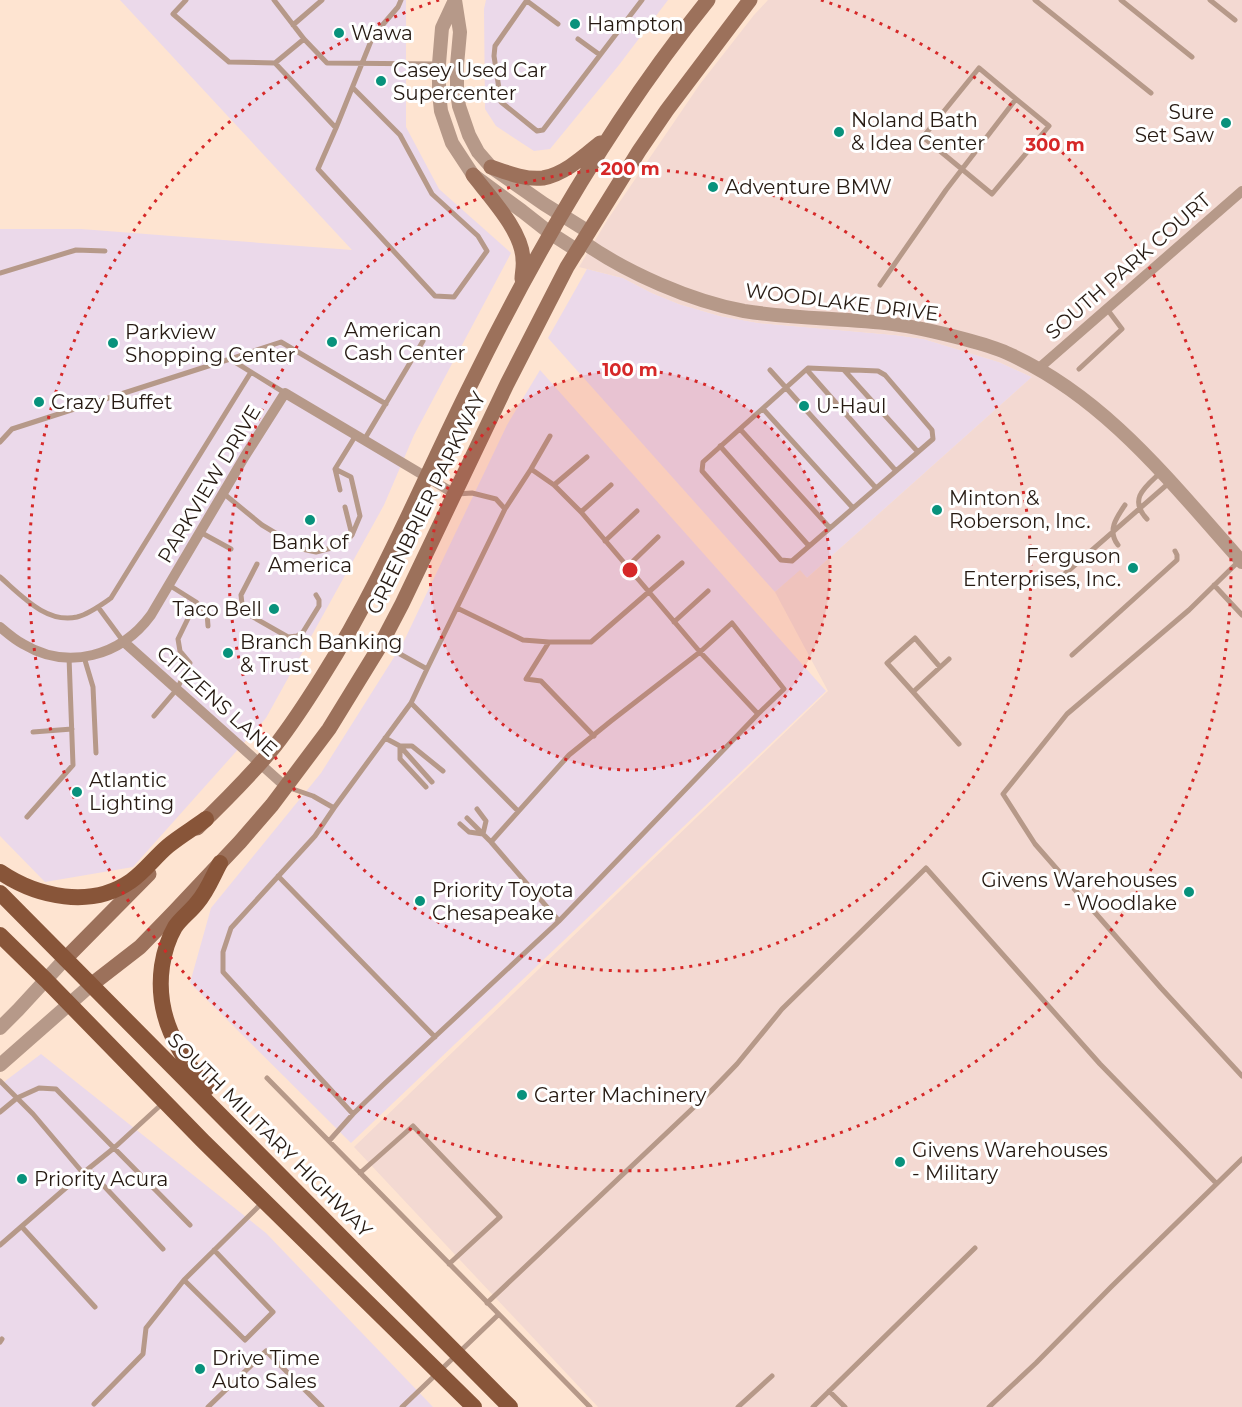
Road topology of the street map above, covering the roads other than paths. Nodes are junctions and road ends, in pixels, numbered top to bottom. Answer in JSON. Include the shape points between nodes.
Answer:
{"nodes":[{"id":1,"x":186,"y":0,"type":"edge"},
{"id":2,"x":274,"y":0,"type":"edge"},
{"id":3,"x":322,"y":0,"type":"edge"},
{"id":4,"x":401,"y":0,"type":"edge"},
{"id":5,"x":455,"y":0,"type":"edge"},
{"id":6,"x":527,"y":0,"type":"edge"},
{"id":7,"x":642,"y":0,"type":"edge"},
{"id":8,"x":708,"y":0,"type":"edge"},
{"id":9,"x":750,"y":0,"type":"edge"},
{"id":10,"x":1035,"y":0,"type":"edge"},
{"id":11,"x":1121,"y":0,"type":"edge"},
{"id":12,"x":1210,"y":0,"type":"edge"},
{"id":13,"x":1235,"y":20,"type":"dead end"},
{"id":14,"x":558,"y":24,"type":"dead end"},
{"id":15,"x":293,"y":25,"type":"junction"},
{"id":16,"x":304,"y":39,"type":"junction"},
{"id":17,"x":578,"y":39,"type":"dead end"},
{"id":18,"x":600,"y":55,"type":"junction"},
{"id":19,"x":1192,"y":57,"type":"dead end"},
{"id":20,"x":275,"y":63,"type":"junction"},
{"id":21,"x":363,"y":63,"type":"junction"},
{"id":22,"x":439,"y":64,"type":"junction"},
{"id":23,"x":353,"y":88,"type":"junction"},
{"id":24,"x":1151,"y":93,"type":"dead end"},
{"id":25,"x":1016,"y":99,"type":"junction"},
{"id":26,"x":336,"y":128,"type":"junction"},
{"id":27,"x":612,"y":133,"type":"junction"},
{"id":28,"x":491,"y":167,"type":"junction"},
{"id":29,"x":962,"y":169,"type":"junction"},
{"id":30,"x":473,"y":175,"type":"junction"},
{"id":31,"x":1242,"y":191,"type":"edge"},
{"id":32,"x":561,"y":214,"type":"junction"},
{"id":33,"x":550,"y":233,"type":"junction"},
{"id":34,"x":583,"y":242,"type":"junction"},
{"id":35,"x":105,"y":251,"type":"dead end"},
{"id":36,"x":0,"y":273,"type":"edge"},
{"id":37,"x":521,"y":285,"type":"junction"},
{"id":38,"x":880,"y":285,"type":"dead end"},
{"id":39,"x":1107,"y":309,"type":"junction"},
{"id":40,"x":423,"y":341,"type":"dead end"},
{"id":41,"x":230,"y":359,"type":"junction"},
{"id":42,"x":1038,"y":369,"type":"junction"},
{"id":43,"x":1079,"y":369,"type":"dead end"},
{"id":44,"x":770,"y":370,"type":"dead end"},
{"id":45,"x":807,"y":370,"type":"junction"},
{"id":46,"x":844,"y":370,"type":"junction"},
{"id":47,"x":251,"y":372,"type":"junction"},
{"id":48,"x":786,"y":388,"type":"junction"},
{"id":49,"x":285,"y":393,"type":"junction"},
{"id":50,"x":386,"y":404,"type":"junction"},
{"id":51,"x":763,"y":409,"type":"junction"},
{"id":52,"x":740,"y":429,"type":"junction"},
{"id":53,"x":550,"y":436,"type":"dead end"},
{"id":54,"x":360,"y":437,"type":"junction"},
{"id":55,"x":0,"y":442,"type":"edge"},
{"id":56,"x":720,"y":446,"type":"junction"},
{"id":57,"x":918,"y":452,"type":"junction"},
{"id":58,"x":587,"y":457,"type":"dead end"},
{"id":59,"x":335,"y":469,"type":"junction"},
{"id":60,"x":531,"y":469,"type":"junction"},
{"id":61,"x":896,"y":471,"type":"junction"},
{"id":62,"x":426,"y":477,"type":"junction"},
{"id":63,"x":1166,"y":477,"type":"junction"},
{"id":64,"x":611,"y":485,"type":"dead end"},
{"id":65,"x":555,"y":486,"type":"junction"},
{"id":66,"x":876,"y":488,"type":"junction"},
{"id":67,"x":340,"y":490,"type":"dead end"},
{"id":68,"x":223,"y":493,"type":"junction"},
{"id":69,"x":455,"y":494,"type":"junction"},
{"id":70,"x":1125,"y":505,"type":"dead end"},
{"id":71,"x":345,"y":507,"type":"dead end"},
{"id":72,"x":853,"y":508,"type":"junction"},
{"id":73,"x":505,"y":509,"type":"junction"},
{"id":74,"x":1140,"y":509,"type":"junction"},
{"id":75,"x":637,"y":511,"type":"dead end"},
{"id":76,"x":581,"y":513,"type":"junction"},
{"id":77,"x":1147,"y":519,"type":"dead end"},
{"id":78,"x":830,"y":528,"type":"junction"},
{"id":79,"x":200,"y":532,"type":"junction"},
{"id":80,"x":1112,"y":532,"type":"junction"},
{"id":81,"x":352,"y":535,"type":"junction"},
{"id":82,"x":658,"y":537,"type":"dead end"},
{"id":83,"x":605,"y":541,"type":"junction"},
{"id":84,"x":1118,"y":545,"type":"dead end"},
{"id":85,"x":809,"y":546,"type":"junction"},
{"id":86,"x":231,"y":549,"type":"dead end"},
{"id":87,"x":1175,"y":551,"type":"dead end"},
{"id":88,"x":1241,"y":561,"type":"edge"},
{"id":89,"x":682,"y":563,"type":"dead end"},
{"id":90,"x":257,"y":564,"type":"dead end"},
{"id":91,"x":627,"y":567,"type":"junction"},
{"id":92,"x":0,"y":577,"type":"edge"},
{"id":93,"x":1145,"y":578,"type":"dead end"},
{"id":94,"x":1037,"y":582,"type":"dead end"},
{"id":95,"x":1151,"y":584,"type":"junction"},
{"id":96,"x":169,"y":585,"type":"junction"},
{"id":97,"x":1214,"y":585,"type":"junction"},
{"id":98,"x":708,"y":591,"type":"dead end"},
{"id":99,"x":649,"y":593,"type":"junction"},
{"id":100,"x":316,"y":595,"type":"dead end"},
{"id":101,"x":196,"y":602,"type":"junction"},
{"id":102,"x":98,"y":607,"type":"junction"},
{"id":103,"x":457,"y":608,"type":"junction"},
{"id":104,"x":1242,"y":615,"type":"edge"},
{"id":105,"x":674,"y":622,"type":"junction"},
{"id":106,"x":208,"y":626,"type":"dead end"},
{"id":107,"x":1,"y":631,"type":"edge"},
{"id":108,"x":124,"y":642,"type":"junction"},
{"id":109,"x":549,"y":642,"type":"junction"},
{"id":110,"x":381,"y":644,"type":"junction"},
{"id":111,"x":700,"y":652,"type":"junction"},
{"id":112,"x":1072,"y":654,"type":"dead end"},
{"id":113,"x":69,"y":657,"type":"junction"},
{"id":114,"x":84,"y":657,"type":"junction"},
{"id":115,"x":950,"y":659,"type":"dead end"},
{"id":116,"x":940,"y":667,"type":"junction"},
{"id":117,"x":427,"y":669,"type":"junction"},
{"id":118,"x":177,"y":689,"type":"junction"},
{"id":119,"x":913,"y":692,"type":"junction"},
{"id":120,"x":411,"y":703,"type":"junction"},
{"id":121,"x":758,"y":714,"type":"junction"},
{"id":122,"x":154,"y":716,"type":"dead end"},
{"id":123,"x":72,"y":729,"type":"junction"},
{"id":124,"x":33,"y":732,"type":"dead end"},
{"id":125,"x":594,"y":735,"type":"junction"},
{"id":126,"x":386,"y":738,"type":"junction"},
{"id":127,"x":959,"y":744,"type":"dead end"},
{"id":128,"x":400,"y":746,"type":"junction"},
{"id":129,"x":96,"y":753,"type":"dead end"},
{"id":130,"x":260,"y":763,"type":"junction"},
{"id":131,"x":443,"y":771,"type":"dead end"},
{"id":132,"x":432,"y":782,"type":"dead end"},
{"id":133,"x":286,"y":787,"type":"junction"},
{"id":134,"x":426,"y":787,"type":"dead end"},
{"id":135,"x":334,"y":808,"type":"junction"},
{"id":136,"x":477,"y":809,"type":"dead end"},
{"id":137,"x":518,"y":811,"type":"junction"},
{"id":138,"x":27,"y":817,"type":"dead end"},
{"id":139,"x":467,"y":818,"type":"dead end"},
{"id":140,"x":206,"y":819,"type":"junction"},
{"id":141,"x":460,"y":824,"type":"dead end"},
{"id":142,"x":483,"y":834,"type":"junction"},
{"id":143,"x":491,"y":842,"type":"junction"},
{"id":144,"x":220,"y":863,"type":"junction"},
{"id":145,"x":0,"y":872,"type":"edge"},
{"id":146,"x":278,"y":876,"type":"junction"},
{"id":147,"x":0,"y":893,"type":"edge"},
{"id":148,"x":559,"y":921,"type":"junction"},
{"id":149,"x":0,"y":935,"type":"edge"},
{"id":150,"x":65,"y":959,"type":"junction"},
{"id":151,"x":46,"y":980,"type":"junction"},
{"id":152,"x":91,"y":985,"type":"junction"},
{"id":153,"x":69,"y":1004,"type":"junction"},
{"id":154,"x":0,"y":1028,"type":"edge"},
{"id":155,"x":435,"y":1037,"type":"junction"},
{"id":156,"x":0,"y":1065,"type":"edge"},
{"id":157,"x":1242,"y":1076,"type":"edge"},
{"id":158,"x":267,"y":1078,"type":"dead end"},
{"id":159,"x":0,"y":1081,"type":"edge"},
{"id":160,"x":17,"y":1098,"type":"junction"},
{"id":161,"x":164,"y":1102,"type":"junction"},
{"id":162,"x":0,"y":1112,"type":"edge"},
{"id":163,"x":353,"y":1114,"type":"junction"},
{"id":164,"x":329,"y":1141,"type":"junction"},
{"id":165,"x":114,"y":1148,"type":"junction"},
{"id":166,"x":1242,"y":1159,"type":"edge"},
{"id":167,"x":86,"y":1171,"type":"junction"},
{"id":168,"x":360,"y":1173,"type":"junction"},
{"id":169,"x":1216,"y":1183,"type":"junction"},
{"id":170,"x":300,"y":1195,"type":"junction"},
{"id":171,"x":264,"y":1201,"type":"junction"},
{"id":172,"x":190,"y":1225,"type":"dead end"},
{"id":173,"x":22,"y":1227,"type":"junction"},
{"id":174,"x":0,"y":1245,"type":"edge"},
{"id":175,"x":975,"y":1248,"type":"dead end"},
{"id":176,"x":163,"y":1249,"type":"dead end"},
{"id":177,"x":214,"y":1250,"type":"junction"},
{"id":178,"x":449,"y":1264,"type":"junction"},
{"id":179,"x":184,"y":1281,"type":"junction"},
{"id":180,"x":487,"y":1303,"type":"junction"},
{"id":181,"x":95,"y":1307,"type":"dead end"},
{"id":182,"x":498,"y":1315,"type":"junction"},
{"id":183,"x":457,"y":1354,"type":"junction"},
{"id":184,"x":439,"y":1371,"type":"junction"},
{"id":185,"x":772,"y":1376,"type":"dead end"},
{"id":186,"x":829,"y":1391,"type":"junction"},
{"id":187,"x":94,"y":1404,"type":"dead end"},
{"id":188,"x":208,"y":1407,"type":"edge"},
{"id":189,"x":322,"y":1407,"type":"edge"},
{"id":190,"x":402,"y":1407,"type":"edge"},
{"id":191,"x":474,"y":1407,"type":"edge"},
{"id":192,"x":510,"y":1407,"type":"edge"},
{"id":193,"x":590,"y":1407,"type":"edge"},
{"id":194,"x":738,"y":1407,"type":"edge"},
{"id":195,"x":813,"y":1407,"type":"edge"},
{"id":196,"x":845,"y":1407,"type":"edge"},
{"id":197,"x":989,"y":1407,"type":"edge"}],
"edges":[{"from":1,"to":20,"type":"lane","via":[[173,14],[229,62]]},
{"from":2,"to":15,"type":"lane"},
{"from":3,"to":15,"type":"lane"},
{"from":4,"to":21,"type":"lane","via":[[373,36]]},
{"from":5,"to":22,"type":"street","name":"WOODLAKE DRIVE","via":[[442,28]]},
{"from":5,"to":28,"type":"street","name":"WOODLAKE DRIVE","via":[[460,32],[459,106],[469,135]]},
{"from":6,"to":14,"type":"lane"},
{"from":6,"to":18,"type":"lane","via":[[495,46],[494,56],[501,102],[537,131],[543,130]]},
{"from":7,"to":18,"type":"lane"},
{"from":8,"to":27,"type":"main road","name":"GREENBRIER PARKWAY"},
{"from":9,"to":34,"type":"main road","name":"GREENBRIER PARKWAY","via":[[667,110]]},
{"from":10,"to":24,"type":"lane"},
{"from":11,"to":19,"type":"lane"},
{"from":12,"to":13,"type":"lane"},
{"from":15,"to":16,"type":"lane"},
{"from":16,"to":20,"type":"lane"},
{"from":16,"to":21,"type":"lane","via":[[327,63]]},
{"from":17,"to":18,"type":"lane"},
{"from":20,"to":26,"type":"lane"},
{"from":21,"to":22,"type":"lane"},
{"from":21,"to":23,"type":"lane"},
{"from":22,"to":30,"type":"street","name":"WOODLAKE DRIVE","via":[[441,111],[452,143]]},
{"from":23,"to":26,"type":"lane"},
{"from":23,"to":26,"type":"lane","via":[[400,135],[432,194],[478,236],[487,251],[454,297],[435,296],[318,169]]},
{"from":25,"to":29,"type":"lane"},
{"from":25,"to":29,"type":"lane","via":[[1049,126],[992,194]]},
{"from":25,"to":29,"type":"lane","via":[[979,68],[923,137]]},
{"from":27,"to":28,"type":"main road","via":[[571,166],[544,178]]},
{"from":27,"to":32,"type":"main road","name":"GREENBRIER PARKWAY"},
{"from":28,"to":32,"type":"street","name":"WOODLAKE DRIVE"},
{"from":29,"to":38,"type":"lane"},
{"from":30,"to":33,"type":"street","name":"WOODLAKE DRIVE"},
{"from":30,"to":37,"type":"main road","via":[[516,234],[524,260]]},
{"from":31,"to":39,"type":"street","name":"SOUTH PARK COURT"},
{"from":32,"to":33,"type":"main road","name":"GREENBRIER PARKWAY"},
{"from":32,"to":34,"type":"street","name":"WOODLAKE DRIVE"},
{"from":33,"to":34,"type":"street","name":"WOODLAKE DRIVE"},
{"from":33,"to":37,"type":"main road","name":"GREENBRIER PARKWAY"},
{"from":34,"to":42,"type":"street","name":"WOODLAKE DRIVE","via":[[639,275],[718,304],[744,311],[894,324],[943,333],[1006,352]]},
{"from":34,"to":69,"type":"main road","name":"GREENBRIER PARKWAY","via":[[530,338]]},
{"from":35,"to":36,"type":"lane","via":[[76,250]]},
{"from":37,"to":62,"type":"main road","name":"GREENBRIER PARKWAY"},
{"from":39,"to":42,"type":"street","name":"SOUTH PARK COURT"},
{"from":39,"to":43,"type":"lane","via":[[1122,329]]},
{"from":40,"to":50,"type":"lane"},
{"from":41,"to":47,"type":"lane"},
{"from":41,"to":50,"type":"lane","via":[[281,342]]},
{"from":41,"to":55,"type":"lane","via":[[12,429]]},
{"from":42,"to":63,"type":"street","name":"WOODLAKE DRIVE","via":[[1110,420]]},
{"from":44,"to":48,"type":"lane"},
{"from":45,"to":46,"type":"lane"},
{"from":45,"to":48,"type":"lane"},
{"from":45,"to":61,"type":"lane"},
{"from":46,"to":57,"type":"lane"},
{"from":46,"to":57,"type":"lane","via":[[878,371],[885,375],[932,430],[933,439]]},
{"from":47,"to":49,"type":"lane"},
{"from":47,"to":102,"type":"lane","via":[[111,598]]},
{"from":48,"to":51,"type":"lane"},
{"from":48,"to":66,"type":"lane"},
{"from":49,"to":54,"type":"street","name":"PARKVIEW DRIVE"},
{"from":49,"to":68,"type":"street","name":"PARKVIEW DRIVE"},
{"from":50,"to":54,"type":"lane"},
{"from":51,"to":52,"type":"lane"},
{"from":51,"to":72,"type":"lane"},
{"from":52,"to":56,"type":"lane"},
{"from":52,"to":78,"type":"lane"},
{"from":53,"to":60,"type":"lane"},
{"from":54,"to":59,"type":"lane"},
{"from":54,"to":62,"type":"street","name":"PARKVIEW DRIVE"},
{"from":56,"to":85,"type":"lane"},
{"from":56,"to":85,"type":"lane","via":[[703,462],[702,471],[781,560],[792,561]]},
{"from":57,"to":61,"type":"lane"},
{"from":58,"to":65,"type":"lane"},
{"from":59,"to":67,"type":"lane"},
{"from":59,"to":81,"type":"lane","via":[[351,477],[360,516]]},
{"from":60,"to":65,"type":"lane"},
{"from":60,"to":73,"type":"lane"},
{"from":61,"to":66,"type":"lane"},
{"from":62,"to":69,"type":"street","name":"PARKVIEW DRIVE"},
{"from":62,"to":130,"type":"main road","name":"GREENBRIER PARKWAY","via":[[341,647],[297,716]]},
{"from":63,"to":74,"type":"lane"},
{"from":63,"to":74,"type":"lane","via":[[1142,490]]},
{"from":63,"to":88,"type":"street","name":"WOODLAKE DRIVE"},
{"from":64,"to":76,"type":"lane"},
{"from":65,"to":76,"type":"lane"},
{"from":66,"to":72,"type":"lane"},
{"from":68,"to":79,"type":"street","name":"PARKVIEW DRIVE"},
{"from":68,"to":81,"type":"lane","via":[[262,525],[302,549],[316,552],[342,545]]},
{"from":69,"to":73,"type":"lane","via":[[472,493],[496,499]]},
{"from":69,"to":110,"type":"main road","name":"GREENBRIER PARKWAY"},
{"from":70,"to":80,"type":"lane"},
{"from":71,"to":81,"type":"lane"},
{"from":72,"to":78,"type":"lane"},
{"from":73,"to":103,"type":"lane"},
{"from":74,"to":77,"type":"lane"},
{"from":74,"to":80,"type":"lane"},
{"from":75,"to":83,"type":"lane"},
{"from":76,"to":83,"type":"lane"},
{"from":78,"to":85,"type":"lane"},
{"from":79,"to":86,"type":"lane"},
{"from":79,"to":96,"type":"street","name":"PARKVIEW DRIVE"},
{"from":80,"to":84,"type":"lane"},
{"from":80,"to":94,"type":"lane","via":[[1052,585]]},
{"from":82,"to":91,"type":"lane"},
{"from":83,"to":91,"type":"lane"},
{"from":87,"to":95,"type":"lane","via":[[1177,560]]},
{"from":88,"to":97,"type":"lane"},
{"from":89,"to":99,"type":"lane"},
{"from":90,"to":100,"type":"lane","via":[[241,596],[246,613],[288,637],[303,632],[319,606]]},
{"from":91,"to":99,"type":"lane"},
{"from":92,"to":102,"type":"lane","via":[[40,610],[57,617],[77,617]]},
{"from":93,"to":95,"type":"lane"},
{"from":95,"to":112,"type":"lane"},
{"from":96,"to":101,"type":"lane"},
{"from":96,"to":108,"type":"street","name":"PARKVIEW DRIVE","via":[[145,623]]},
{"from":97,"to":104,"type":"lane"},
{"from":97,"to":157,"type":"lane","via":[[1067,714],[1003,794],[1035,844]]},
{"from":98,"to":105,"type":"lane"},
{"from":99,"to":105,"type":"lane"},
{"from":99,"to":109,"type":"lane","via":[[591,642]]},
{"from":101,"to":106,"type":"lane","via":[[207,613]]},
{"from":101,"to":118,"type":"lane","via":[[178,639],[180,651],[190,663]]},
{"from":102,"to":108,"type":"lane"},
{"from":103,"to":109,"type":"lane","via":[[523,640]]},
{"from":103,"to":117,"type":"lane"},
{"from":105,"to":111,"type":"lane"},
{"from":107,"to":113,"type":"street","name":"PARKVIEW DRIVE","via":[[42,653]]},
{"from":108,"to":114,"type":"street","name":"PARKVIEW DRIVE"},
{"from":108,"to":118,"type":"street","name":"CITIZENS LANE"},
{"from":109,"to":125,"type":"lane","via":[[526,679],[541,681]]},
{"from":110,"to":117,"type":"lane"},
{"from":110,"to":133,"type":"main road","name":"GREENBRIER PARKWAY","via":[[329,729]]},
{"from":111,"to":121,"type":"lane"},
{"from":111,"to":121,"type":"lane","via":[[732,623],[784,689]]},
{"from":111,"to":125,"type":"lane"},
{"from":113,"to":114,"type":"street","name":"PARKVIEW DRIVE"},
{"from":113,"to":123,"type":"lane"},
{"from":114,"to":129,"type":"lane","via":[[93,687]]},
{"from":115,"to":116,"type":"lane"},
{"from":116,"to":119,"type":"lane"},
{"from":116,"to":119,"type":"lane","via":[[915,638],[887,663]]},
{"from":117,"to":120,"type":"lane"},
{"from":118,"to":122,"type":"lane"},
{"from":118,"to":130,"type":"street","name":"CITIZENS LANE"},
{"from":119,"to":127,"type":"lane"},
{"from":120,"to":126,"type":"lane"},
{"from":120,"to":137,"type":"lane"},
{"from":121,"to":148,"type":"lane"},
{"from":123,"to":124,"type":"lane"},
{"from":123,"to":138,"type":"lane","via":[[74,765]]},
{"from":125,"to":137,"type":"lane","via":[[557,767]]},
{"from":126,"to":128,"type":"lane"},
{"from":126,"to":135,"type":"lane"},
{"from":128,"to":131,"type":"lane","via":[[412,746]]},
{"from":128,"to":132,"type":"lane"},
{"from":128,"to":134,"type":"lane","via":[[400,759]]},
{"from":130,"to":133,"type":"street","name":"CITIZENS LANE"},
{"from":130,"to":140,"type":"main road","name":"GREENBRIER PARKWAY"},
{"from":133,"to":135,"type":"lane"},
{"from":133,"to":144,"type":"main road","name":"GREENBRIER PARKWAY"},
{"from":135,"to":146,"type":"lane","via":[[315,836]]},
{"from":136,"to":142,"type":"lane","via":[[486,821]]},
{"from":137,"to":143,"type":"lane"},
{"from":139,"to":142,"type":"lane"},
{"from":140,"to":145,"type":"main road","via":[[168,846],[130,882],[110,892],[50,895],[24,887]]},
{"from":140,"to":150,"type":"main road","name":"GREENBRIER PARKWAY"},
{"from":141,"to":142,"type":"lane","via":[[469,832]]},
{"from":142,"to":143,"type":"lane"},
{"from":143,"to":148,"type":"lane"},
{"from":144,"to":152,"type":"main road","name":"GREENBRIER PARKWAY","via":[[140,947]]},
{"from":144,"to":170,"type":"main road","via":[[198,902],[168,942],[161,974],[164,1014],[172,1037],[193,1071],[265,1147]]},
{"from":146,"to":155,"type":"lane"},
{"from":146,"to":163,"type":"lane","via":[[231,928],[223,952],[223,972]]},
{"from":147,"to":150,"type":"main road","name":"SOUTH MILITARY HIGHWAY"},
{"from":148,"to":155,"type":"lane"},
{"from":149,"to":151,"type":"main road"},
{"from":150,"to":151,"type":"street"},
{"from":150,"to":152,"type":"main road","name":"SOUTH MILITARY HIGHWAY"},
{"from":151,"to":153,"type":"main road"},
{"from":151,"to":154,"type":"street"},
{"from":152,"to":153,"type":"street"},
{"from":152,"to":170,"type":"main road","name":"SOUTH MILITARY HIGHWAY"},
{"from":153,"to":156,"type":"street"},
{"from":153,"to":161,"type":"main road"},
{"from":155,"to":163,"type":"lane"},
{"from":158,"to":164,"type":"lane"},
{"from":159,"to":160,"type":"lane"},
{"from":160,"to":162,"type":"lane"},
{"from":160,"to":165,"type":"lane","via":[[39,1088],[56,1089]]},
{"from":160,"to":167,"type":"lane"},
{"from":161,"to":165,"type":"lane"},
{"from":161,"to":171,"type":"main road"},
{"from":163,"to":164,"type":"lane"},
{"from":164,"to":168,"type":"lane"},
{"from":165,"to":167,"type":"lane"},
{"from":165,"to":172,"type":"lane"},
{"from":166,"to":169,"type":"lane"},
{"from":167,"to":173,"type":"lane"},
{"from":167,"to":176,"type":"lane"},
{"from":168,"to":178,"type":"lane"},
{"from":168,"to":178,"type":"lane","via":[[414,1126],[500,1217]]},
{"from":169,"to":180,"type":"lane","via":[[1100,1064],[926,868],[782,1009],[711,1092]]},
{"from":169,"to":197,"type":"lane"},
{"from":170,"to":183,"type":"main road","name":"SOUTH MILITARY HIGHWAY"},
{"from":171,"to":177,"type":"lane"},
{"from":171,"to":184,"type":"main road"},
{"from":173,"to":174,"type":"lane"},
{"from":173,"to":181,"type":"lane"},
{"from":175,"to":186,"type":"lane"},
{"from":177,"to":179,"type":"lane"},
{"from":177,"to":179,"type":"lane","via":[[273,1312],[245,1340]]},
{"from":178,"to":180,"type":"lane"},
{"from":179,"to":187,"type":"lane","via":[[146,1328],[143,1354]]},
{"from":180,"to":182,"type":"lane"},
{"from":182,"to":183,"type":"lane"},
{"from":182,"to":193,"type":"lane"},
{"from":183,"to":184,"type":"lane"},
{"from":183,"to":192,"type":"main road","name":"SOUTH MILITARY HIGHWAY"},
{"from":184,"to":190,"type":"lane"},
{"from":184,"to":191,"type":"main road"},
{"from":185,"to":194,"type":"lane"},
{"from":186,"to":195,"type":"lane"},
{"from":186,"to":196,"type":"lane"},
{"from":188,"to":189,"type":"lane","via":[[266,1351]]}]}
